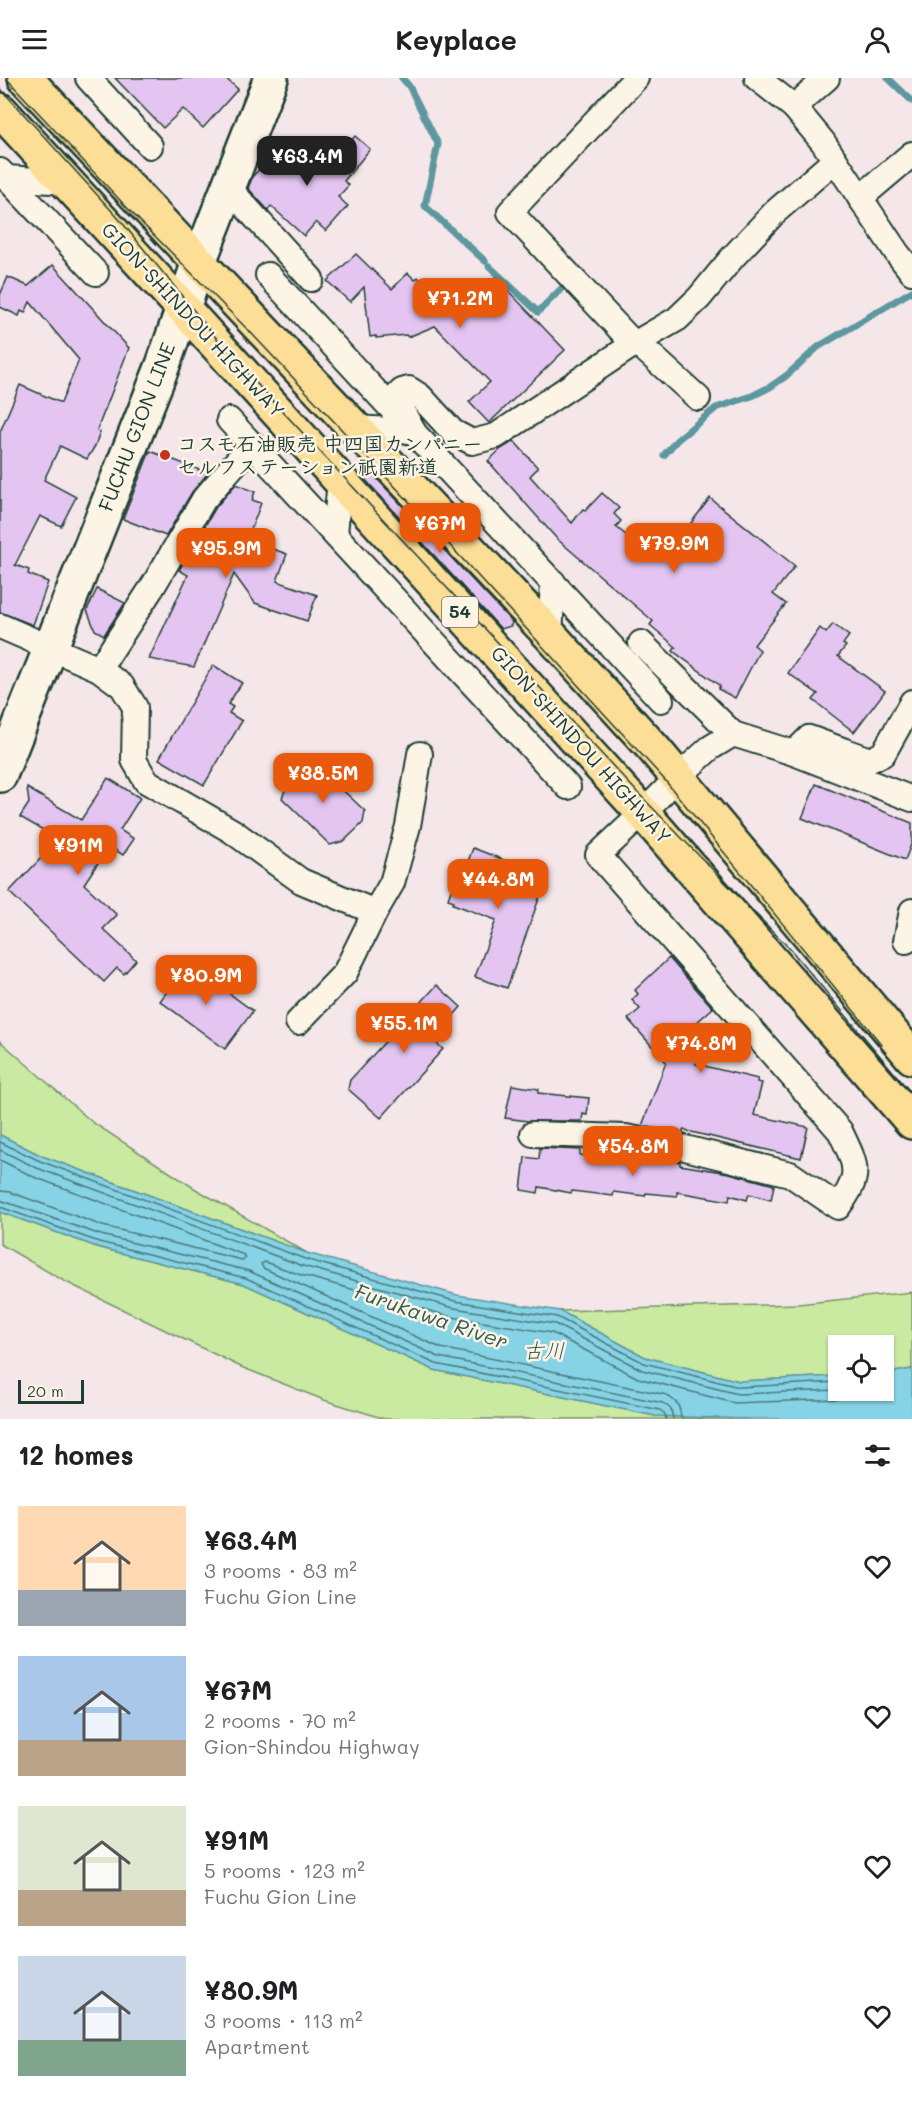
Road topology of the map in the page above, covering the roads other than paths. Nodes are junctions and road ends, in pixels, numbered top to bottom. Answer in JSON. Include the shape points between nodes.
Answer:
{"nodes":[{"id":1,"x":88,"y":78,"type":"edge"},
{"id":2,"x":271,"y":78,"type":"edge"},
{"id":3,"x":636,"y":78,"type":"edge"},
{"id":4,"x":757,"y":78,"type":"edge"},
{"id":5,"x":827,"y":78,"type":"edge"},
{"id":6,"x":37,"y":84,"type":"edge"},
{"id":7,"x":794,"y":107,"type":"junction"},
{"id":8,"x":0,"y":110,"type":"edge"},
{"id":9,"x":150,"y":146,"type":"dead end"},
{"id":10,"x":912,"y":154,"type":"edge"},
{"id":11,"x":835,"y":160,"type":"junction"},
{"id":12,"x":3,"y":174,"type":"edge"},
{"id":13,"x":66,"y":182,"type":"junction"},
{"id":14,"x":228,"y":187,"type":"junction"},
{"id":15,"x":860,"y":198,"type":"junction"},
{"id":16,"x":199,"y":262,"type":"junction"},
{"id":17,"x":912,"y":272,"type":"edge"},
{"id":18,"x":96,"y":273,"type":"dead end"},
{"id":19,"x":268,"y":275,"type":"dead end"},
{"id":20,"x":310,"y":279,"type":"dead end"},
{"id":21,"x":183,"y":308,"type":"junction"},
{"id":22,"x":634,"y":344,"type":"junction"},
{"id":23,"x":698,"y":398,"type":"dead end"},
{"id":24,"x":229,"y":420,"type":"dead end"},
{"id":25,"x":353,"y":428,"type":"junction"},
{"id":26,"x":413,"y":431,"type":"junction"},
{"id":27,"x":252,"y":444,"type":"junction"},
{"id":28,"x":340,"y":480,"type":"junction"},
{"id":29,"x":335,"y":534,"type":"junction"},
{"id":30,"x":553,"y":582,"type":"junction"},
{"id":31,"x":0,"y":626,"type":"edge"},
{"id":32,"x":550,"y":635,"type":"junction"},
{"id":33,"x":641,"y":643,"type":"dead end"},
{"id":34,"x":50,"y":647,"type":"junction"},
{"id":35,"x":99,"y":669,"type":"junction"},
{"id":36,"x":471,"y":680,"type":"junction"},
{"id":37,"x":529,"y":687,"type":"junction"},
{"id":38,"x":661,"y":700,"type":"dead end"},
{"id":39,"x":912,"y":702,"type":"edge"},
{"id":40,"x":733,"y":734,"type":"junction"},
{"id":41,"x":795,"y":753,"type":"junction"},
{"id":42,"x":420,"y":754,"type":"dead end"},
{"id":43,"x":0,"y":775,"type":"edge"},
{"id":44,"x":678,"y":777,"type":"junction"},
{"id":45,"x":568,"y":787,"type":"dead end"},
{"id":46,"x":912,"y":799,"type":"edge"},
{"id":47,"x":643,"y":813,"type":"junction"},
{"id":48,"x":912,"y":910,"type":"edge"},
{"id":49,"x":375,"y":912,"type":"junction"},
{"id":50,"x":906,"y":941,"type":"dead end"},
{"id":51,"x":298,"y":1022,"type":"dead end"},
{"id":52,"x":912,"y":1057,"type":"edge"},
{"id":53,"x":912,"y":1122,"type":"edge"},
{"id":54,"x":533,"y":1134,"type":"dead end"}],
"edges":[{"from":1,"to":9,"type":"street"},
{"from":2,"to":14,"type":"main road","name":"FUCHU GION LINE"},
{"from":3,"to":22,"type":"street","via":[[510,212]]},
{"from":4,"to":7,"type":"street"},
{"from":5,"to":7,"type":"street"},
{"from":6,"to":16,"type":"highway","number":"54"},
{"from":7,"to":11,"type":"street"},
{"from":8,"to":13,"type":"highway","name":"GION-SHINDOU HIGHWAY","number":"54"},
{"from":10,"to":15,"type":"street"},
{"from":11,"to":15,"type":"street"},
{"from":11,"to":22,"type":"street","via":[[775,212],[677,319]]},
{"from":12,"to":13,"type":"street"},
{"from":12,"to":18,"type":"street"},
{"from":13,"to":21,"type":"highway","name":"GION-SHINDOU HIGHWAY","number":"54"},
{"from":14,"to":16,"type":"main road","name":"FUCHU GION LINE"},
{"from":14,"to":20,"type":"street"},
{"from":15,"to":17,"type":"street"},
{"from":16,"to":21,"type":"main road","name":"FUCHU GION LINE"},
{"from":16,"to":25,"type":"highway","number":"54"},
{"from":19,"to":26,"type":"street"},
{"from":21,"to":28,"type":"highway","name":"GION-SHINDOU HIGHWAY","number":"54"},
{"from":21,"to":34,"type":"main road","name":"FUCHU GION LINE","via":[[164,365]]},
{"from":22,"to":23,"type":"street"},
{"from":22,"to":26,"type":"street","via":[[496,436],[472,442],[453,432],[420,396],[402,391],[394,398]]},
{"from":24,"to":27,"type":"street"},
{"from":25,"to":26,"type":"street"},
{"from":25,"to":32,"type":"highway","number":"54"},
{"from":26,"to":30,"type":"street"},
{"from":27,"to":29,"type":"street"},
{"from":27,"to":35,"type":"street","via":[[204,498]]},
{"from":28,"to":29,"type":"street"},
{"from":28,"to":37,"type":"highway","name":"GION-SHINDOU HIGHWAY","number":"54"},
{"from":29,"to":36,"type":"street"},
{"from":30,"to":32,"type":"street"},
{"from":30,"to":38,"type":"street"},
{"from":31,"to":34,"type":"street"},
{"from":32,"to":44,"type":"highway","number":"54"},
{"from":33,"to":40,"type":"street"},
{"from":34,"to":35,"type":"street"},
{"from":34,"to":43,"type":"main road","name":"FUCHU GION LINE"},
{"from":35,"to":49,"type":"street","via":[[122,686],[135,707],[134,760],[146,781],[232,831],[301,881]]},
{"from":36,"to":37,"type":"street"},
{"from":36,"to":45,"type":"street"},
{"from":37,"to":47,"type":"highway","name":"GION-SHINDOU HIGHWAY","number":"54"},
{"from":39,"to":41,"type":"street","via":[[883,754],[870,760],[809,738]]},
{"from":40,"to":41,"type":"street"},
{"from":40,"to":44,"type":"street","via":[[710,748]]},
{"from":41,"to":46,"type":"street"},
{"from":42,"to":49,"type":"street","via":[[408,826],[392,883]]},
{"from":44,"to":47,"type":"street"},
{"from":44,"to":52,"type":"highway","number":"54"},
{"from":47,"to":53,"type":"highway","name":"GION-SHINDOU HIGHWAY","number":"54"},
{"from":47,"to":54,"type":"street","via":[[598,855],[840,1131],[855,1162],[852,1188],[838,1207],[790,1174],[685,1148],[627,1137]]},
{"from":48,"to":50,"type":"street"},
{"from":49,"to":51,"type":"street","via":[[345,974]]}]}
